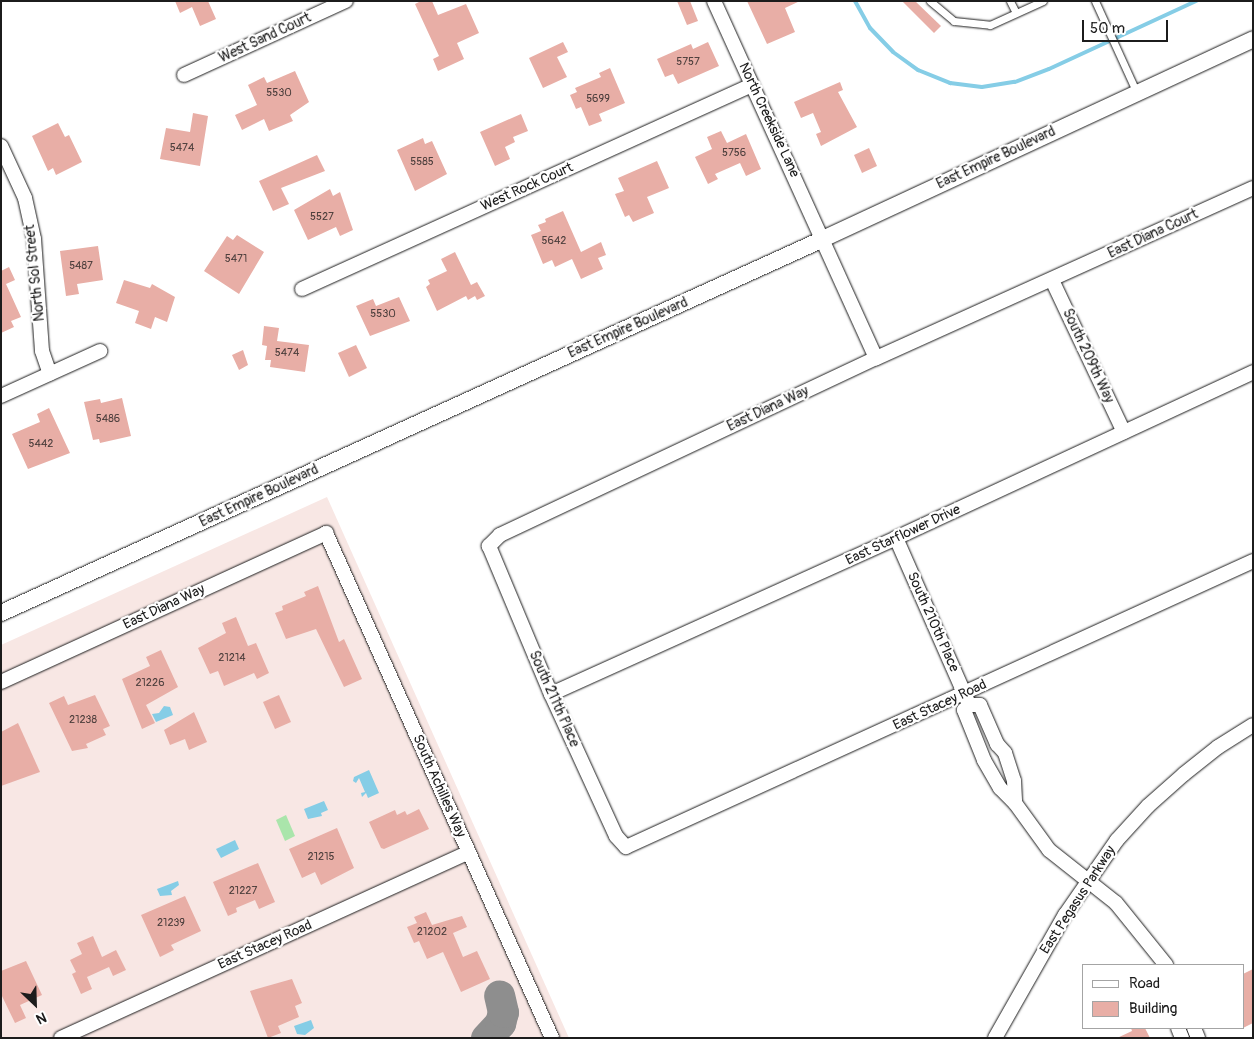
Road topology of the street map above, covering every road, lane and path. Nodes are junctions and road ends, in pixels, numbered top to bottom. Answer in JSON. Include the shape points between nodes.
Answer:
{"nodes":[{"id":1,"x":346,"y":1,"type":"edge"},
{"id":2,"x":714,"y":1,"type":"edge"},
{"id":3,"x":930,"y":1,"type":"edge"},
{"id":4,"x":1010,"y":1,"type":"edge"},
{"id":5,"x":1044,"y":1,"type":"edge"},
{"id":6,"x":1095,"y":1,"type":"edge"},
{"id":7,"x":1016,"y":13,"type":"junction"},
{"id":8,"x":1253,"y":38,"type":"edge"},
{"id":9,"x":184,"y":75,"type":"dead end"},
{"id":10,"x":752,"y":85,"type":"junction"},
{"id":11,"x":1137,"y":92,"type":"junction"},
{"id":12,"x":1,"y":146,"type":"edge"},
{"id":13,"x":1253,"y":188,"type":"edge"},
{"id":14,"x":823,"y":239,"type":"junction"},
{"id":15,"x":1052,"y":280,"type":"junction"},
{"id":16,"x":302,"y":289,"type":"dead end"},
{"id":17,"x":100,"y":352,"type":"dead end"},
{"id":18,"x":876,"y":358,"type":"junction"},
{"id":19,"x":1253,"y":372,"type":"edge"},
{"id":20,"x":50,"y":374,"type":"junction"},
{"id":21,"x":1,"y":396,"type":"edge"},
{"id":22,"x":1124,"y":432,"type":"junction"},
{"id":23,"x":326,"y":533,"type":"joint"},
{"id":24,"x":896,"y":538,"type":"junction"},
{"id":25,"x":489,"y":546,"type":"joint"},
{"id":26,"x":1253,"y":561,"type":"edge"},
{"id":27,"x":1,"y":613,"type":"edge"},
{"id":28,"x":1,"y":682,"type":"edge"},
{"id":29,"x":551,"y":694,"type":"junction"},
{"id":30,"x":967,"y":700,"type":"junction"},
{"id":31,"x":1253,"y":725,"type":"edge"},
{"id":32,"x":996,"y":744,"type":"junction"},
{"id":33,"x":982,"y":750,"type":"junction"},
{"id":34,"x":1015,"y":803,"type":"junction"},
{"id":35,"x":626,"y":847,"type":"joint"},
{"id":36,"x":469,"y":852,"type":"junction"},
{"id":37,"x":1087,"y":881,"type":"junction"},
{"id":38,"x":1154,"y":959,"type":"edge"},
{"id":39,"x":61,"y":1038,"type":"edge"},
{"id":40,"x":552,"y":1038,"type":"edge"},
{"id":41,"x":995,"y":1038,"type":"edge"}],
"edges":[{"from":1,"to":9,"type":"street","name":"West Sand Court"},
{"from":2,"to":10,"type":"street","name":"North Creekside Lane"},
{"from":3,"to":7,"type":"lane","via":[[954,21],[990,25]]},
{"from":4,"to":7,"type":"lane"},
{"from":5,"to":7,"type":"lane"},
{"from":6,"to":11,"type":"lane"},
{"from":8,"to":11,"type":"street","name":"East Empire Boulevard"},
{"from":10,"to":14,"type":"street","name":"North Creekside Lane"},
{"from":10,"to":16,"type":"street","name":"West Rock Court"},
{"from":11,"to":14,"type":"street","name":"East Empire Boulevard"},
{"from":12,"to":20,"type":"street","name":"North Sol Street","via":[[25,198],[34,239],[42,351]]},
{"from":13,"to":15,"type":"street","name":"East Diana Court"},
{"from":14,"to":18,"type":"street"},
{"from":14,"to":27,"type":"street","name":"East Empire Boulevard"},
{"from":15,"to":18,"type":"street","name":"East Diana Way"},
{"from":15,"to":22,"type":"street","name":"South 209th Way"},
{"from":17,"to":20,"type":"street"},
{"from":18,"to":25,"type":"street","name":"East Diana Way","via":[[500,534]]},
{"from":19,"to":22,"type":"street","name":"East Starflower Drive"},
{"from":20,"to":21,"type":"street"},
{"from":22,"to":24,"type":"street","name":"East Starflower Drive"},
{"from":23,"to":28,"type":"street","name":"East Diana Way"},
{"from":23,"to":36,"type":"street","name":"South Achilles Way"},
{"from":24,"to":29,"type":"street","name":"East Starflower Drive"},
{"from":24,"to":30,"type":"street","name":"South 210th Place"},
{"from":25,"to":29,"type":"street","name":"South 211th Place"},
{"from":26,"to":30,"type":"street","name":"East Stacey Road"},
{"from":29,"to":35,"type":"street","name":"South 211th Place","via":[[616,836]]},
{"from":30,"to":32,"type":"street","name":"South 210th Place","via":[[980,705]]},
{"from":30,"to":33,"type":"street","name":"South 210th Place","via":[[964,710]]},
{"from":30,"to":35,"type":"street","name":"East Stacey Road"},
{"from":31,"to":37,"type":"street","name":"East Pegasus Parkway","via":[[1218,747],[1148,806],[1117,840]]},
{"from":32,"to":33,"type":"street"},
{"from":32,"to":34,"type":"street","name":"South 210th Place","via":[[1005,754],[1014,781]]},
{"from":33,"to":34,"type":"street","name":"South 210th Place","via":[[1000,788]]},
{"from":34,"to":37,"type":"street","name":"South 210th Place","via":[[1049,850]]},
{"from":36,"to":39,"type":"street","name":"East Stacey Road"},
{"from":36,"to":40,"type":"street","name":"South Achilles Way"},
{"from":37,"to":38,"type":"street","name":"South 210th Place","via":[[1132,919]]},
{"from":37,"to":41,"type":"street","name":"East Pegasus Parkway"}]}
